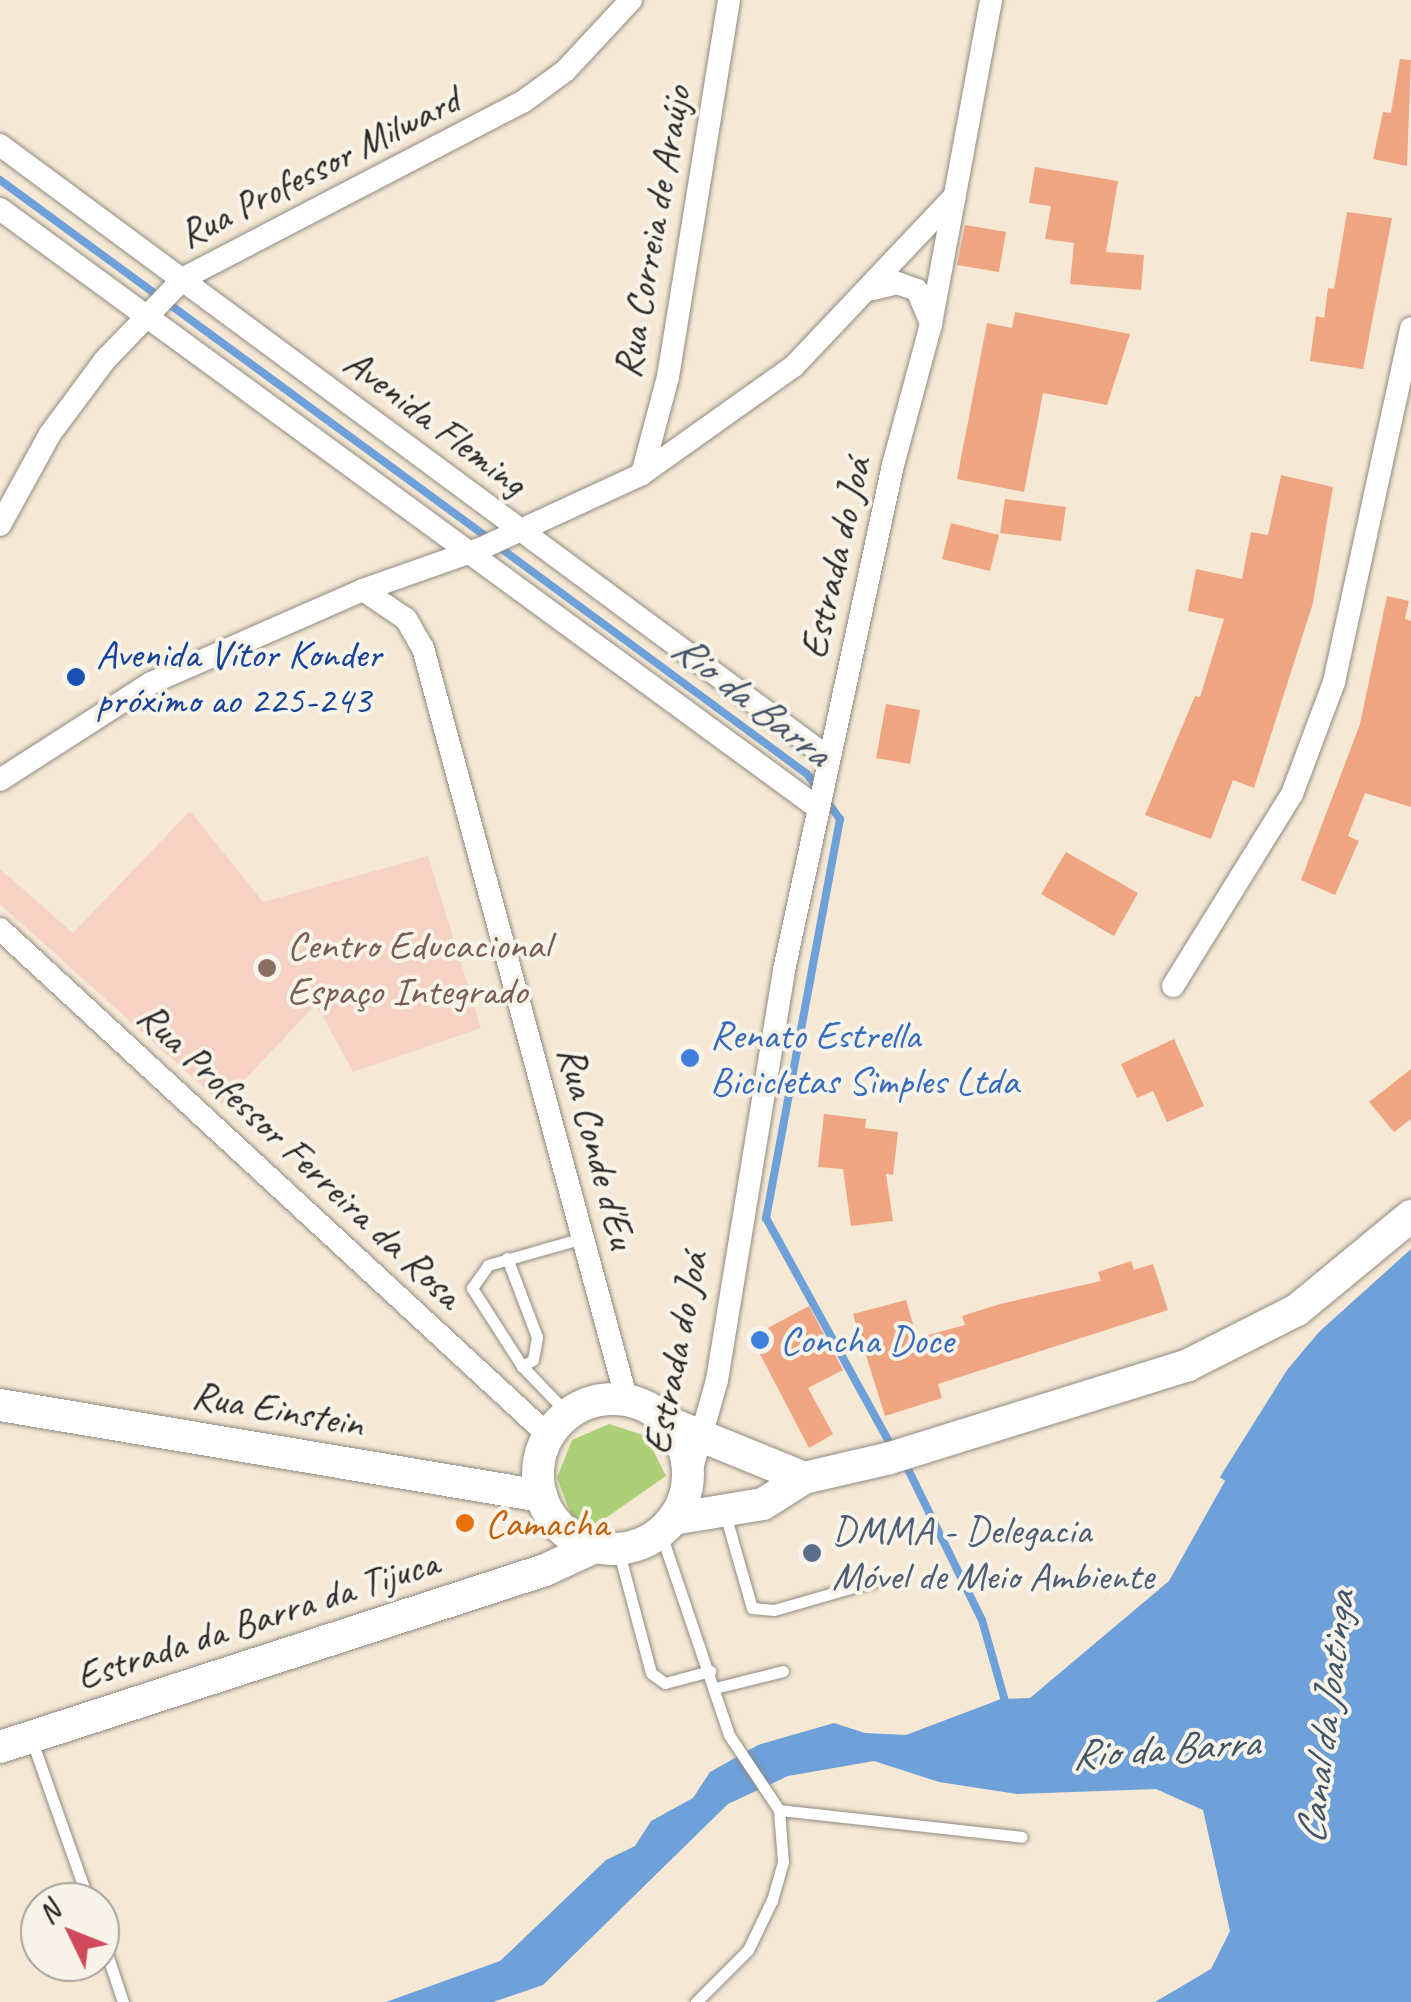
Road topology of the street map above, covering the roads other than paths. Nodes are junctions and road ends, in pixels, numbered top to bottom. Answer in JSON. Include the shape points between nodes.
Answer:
{"nodes":[{"id":1,"x":632,"y":0,"type":"edge"},
{"id":2,"x":729,"y":0,"type":"edge"},
{"id":3,"x":991,"y":0,"type":"edge"},
{"id":4,"x":0,"y":145,"type":"edge"},
{"id":5,"x":955,"y":196,"type":"junction"},
{"id":6,"x":0,"y":210,"type":"edge"},
{"id":7,"x":179,"y":284,"type":"junction"},
{"id":8,"x":873,"y":289,"type":"junction"},
{"id":9,"x":150,"y":310,"type":"junction"},
{"id":10,"x":931,"y":324,"type":"junction"},
{"id":11,"x":1411,"y":328,"type":"edge"},
{"id":12,"x":642,"y":474,"type":"junction"},
{"id":13,"x":0,"y":525,"type":"edge"},
{"id":14,"x":514,"y":534,"type":"junction"},
{"id":15,"x":478,"y":550,"type":"junction"},
{"id":16,"x":363,"y":590,"type":"junction"},
{"id":17,"x":828,"y":762,"type":"junction"},
{"id":18,"x":0,"y":780,"type":"edge"},
{"id":19,"x":819,"y":804,"type":"junction"},
{"id":20,"x":0,"y":928,"type":"edge"},
{"id":21,"x":1174,"y":986,"type":"dead end"},
{"id":22,"x":1411,"y":1216,"type":"edge"},
{"id":23,"x":583,"y":1238,"type":"junction"},
{"id":24,"x":507,"y":1258,"type":"junction"},
{"id":25,"x":522,"y":1366,"type":"junction"},
{"id":26,"x":628,"y":1401,"type":"junction"},
{"id":27,"x":0,"y":1405,"type":"edge"},
{"id":28,"x":667,"y":1422,"type":"junction"},
{"id":29,"x":558,"y":1425,"type":"junction"},
{"id":30,"x":704,"y":1436,"type":"junction"},
{"id":31,"x":761,"y":1462,"type":"junction"},
{"id":32,"x":804,"y":1478,"type":"junction"},
{"id":33,"x":687,"y":1486,"type":"junction"},
{"id":34,"x":541,"y":1496,"type":"junction"},
{"id":35,"x":763,"y":1504,"type":"junction"},
{"id":36,"x":724,"y":1510,"type":"junction"},
{"id":37,"x":667,"y":1525,"type":"junction"},
{"id":38,"x":606,"y":1548,"type":"junction"},
{"id":39,"x":875,"y":1581,"type":"dead end"},
{"id":40,"x":710,"y":1671,"type":"junction"},
{"id":41,"x":783,"y":1672,"type":"dead end"},
{"id":42,"x":715,"y":1688,"type":"junction"},
{"id":43,"x":16,"y":1742,"type":"edge"},
{"id":44,"x":779,"y":1810,"type":"junction"},
{"id":45,"x":1022,"y":1837,"type":"dead end"},
{"id":46,"x":80,"y":1882,"type":"edge"},
{"id":47,"x":696,"y":2002,"type":"edge"}],
"edges":[{"from":1,"to":7,"type":"street","name":"Rua Professor Milward","via":[[565,71],[524,101]]},
{"from":2,"to":12,"type":"street","name":"Rua Correia de Araújo","via":[[668,377]]},
{"from":3,"to":5,"type":"street","name":"Estrada do Joá"},
{"from":4,"to":7,"type":"street","name":"Avenida Fleming"},
{"from":5,"to":8,"type":"street"},
{"from":5,"to":10,"type":"street","name":"Estrada do Joá"},
{"from":6,"to":9,"type":"street","name":"Avenida Fleming"},
{"from":7,"to":9,"type":"street","name":"Rua Professor Milward"},
{"from":7,"to":14,"type":"street","name":"Avenida Fleming"},
{"from":8,"to":10,"type":"street","via":[[897,283],[917,290]]},
{"from":8,"to":12,"type":"street","via":[[758,398]]},
{"from":9,"to":13,"type":"street","name":"Rua Professor Milward","via":[[50,434]]},
{"from":9,"to":15,"type":"street","name":"Avenida Fleming"},
{"from":10,"to":17,"type":"street","name":"Estrada do Joá"},
{"from":11,"to":21,"type":"street","via":[[1334,682],[1292,794]]},
{"from":12,"to":14,"type":"street"},
{"from":14,"to":15,"type":"street"},
{"from":14,"to":17,"type":"street","name":"Avenida Fleming"},
{"from":15,"to":16,"type":"street"},
{"from":15,"to":19,"type":"street","name":"Avenida Fleming"},
{"from":16,"to":18,"type":"street","via":[[151,683]]},
{"from":16,"to":23,"type":"street","name":"Rua Conde d'Eu","via":[[406,619],[423,648]]},
{"from":17,"to":19,"type":"street","name":"Estrada do Joá"},
{"from":19,"to":30,"type":"street","name":"Estrada do Joá","via":[[754,1122]]},
{"from":20,"to":29,"type":"street","name":"Rua Professor Ferreira da Rosa"},
{"from":22,"to":32,"type":"street","via":[[1297,1310],[1240,1342],[1138,1382]]},
{"from":23,"to":24,"type":"lane"},
{"from":23,"to":26,"type":"street","name":"Rua Conde d'Eu"},
{"from":24,"to":25,"type":"lane","via":[[536,1337],[534,1360]]},
{"from":24,"to":25,"type":"lane","via":[[479,1270],[472,1288]]},
{"from":25,"to":29,"type":"lane"},
{"from":26,"to":28,"type":"street"},
{"from":26,"to":29,"type":"street","via":[[596,1401]]},
{"from":27,"to":34,"type":"street","name":"Rua Einstein"},
{"from":28,"to":30,"type":"street"},
{"from":28,"to":33,"type":"street","via":[[684,1451]]},
{"from":29,"to":34,"type":"street","via":[[538,1465]]},
{"from":30,"to":31,"type":"street"},
{"from":30,"to":33,"type":"street","name":"Estrada do Joá"},
{"from":31,"to":32,"type":"street"},
{"from":31,"to":35,"type":"street"},
{"from":32,"to":35,"type":"street"},
{"from":33,"to":37,"type":"street"},
{"from":34,"to":38,"type":"street","via":[[561,1528]]},
{"from":35,"to":36,"type":"street"},
{"from":36,"to":37,"type":"street"},
{"from":36,"to":39,"type":"lane","via":[[752,1608],[774,1610]]},
{"from":37,"to":38,"type":"street"},
{"from":37,"to":40,"type":"lane"},
{"from":38,"to":40,"type":"lane","via":[[652,1673],[664,1684]]},
{"from":38,"to":43,"type":"street","name":"Estrada da Barra da Tijuca"},
{"from":40,"to":42,"type":"lane"},
{"from":41,"to":42,"type":"lane"},
{"from":42,"to":44,"type":"lane","via":[[729,1735]]},
{"from":43,"to":46,"type":"lane"},
{"from":44,"to":45,"type":"lane"},
{"from":44,"to":47,"type":"lane","via":[[783,1862],[772,1900],[748,1950]]}]}
